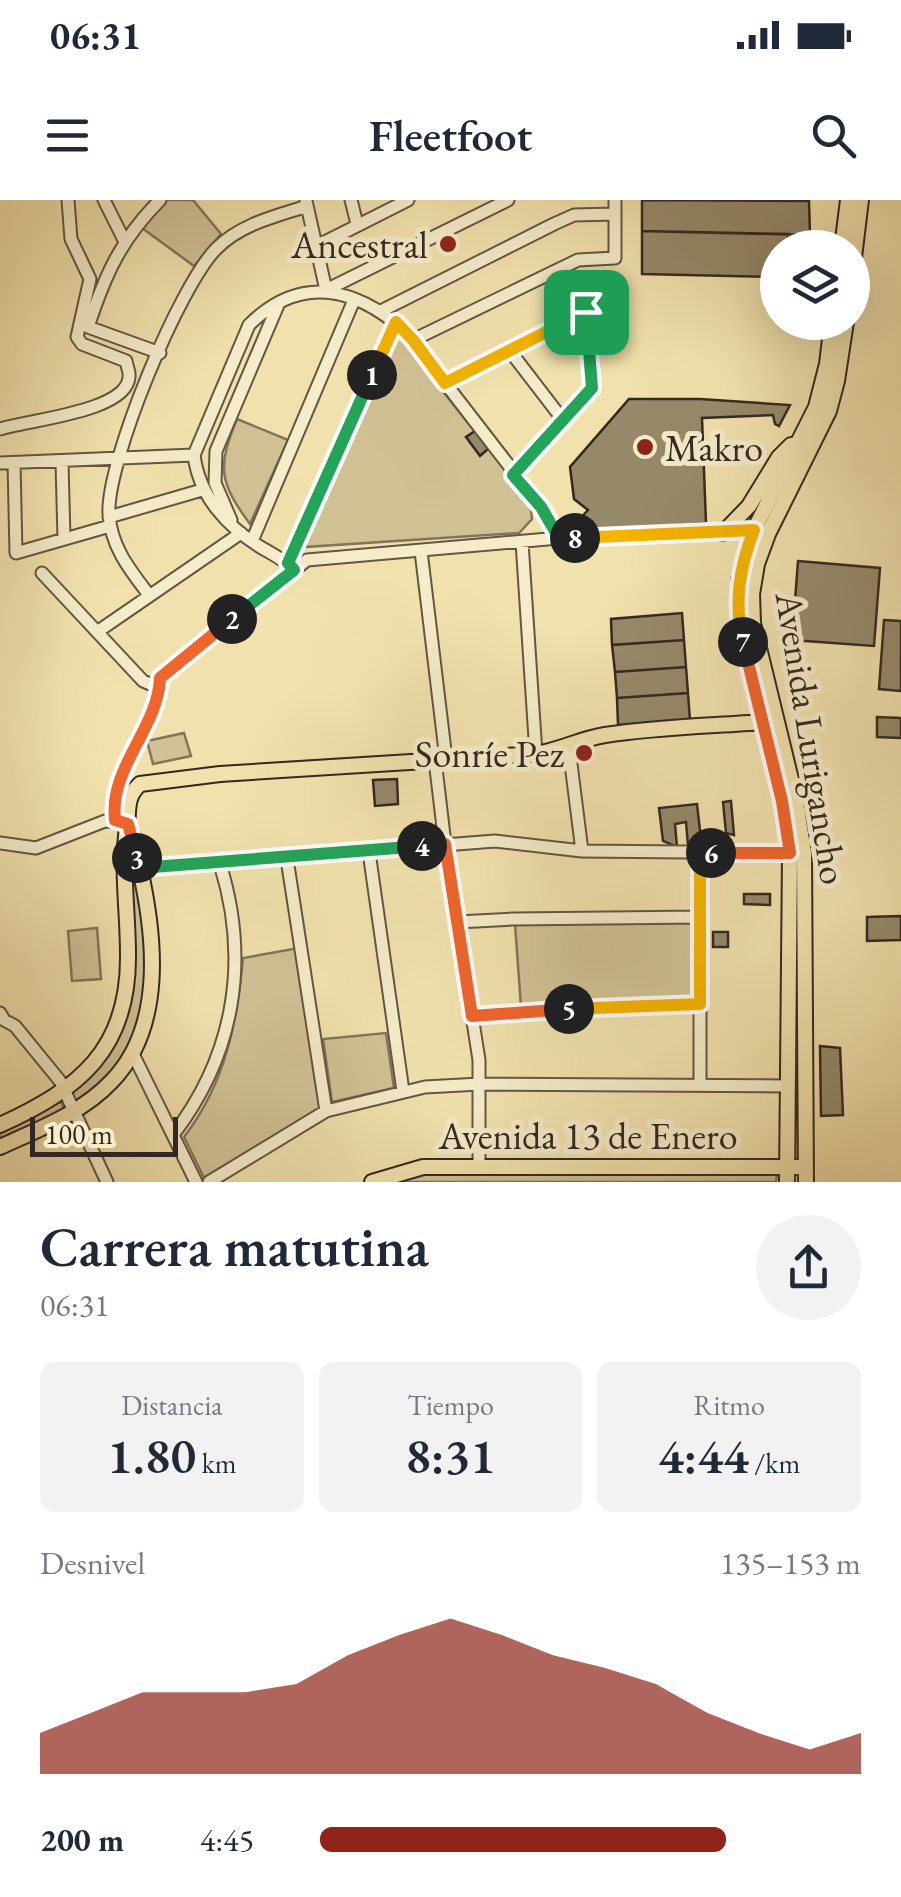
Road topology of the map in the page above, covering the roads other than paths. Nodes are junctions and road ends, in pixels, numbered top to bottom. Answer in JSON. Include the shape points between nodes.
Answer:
{"nodes":[{"id":1,"x":68,"y":200,"type":"edge"},
{"id":2,"x":104,"y":200,"type":"edge"},
{"id":3,"x":160,"y":200,"type":"edge"},
{"id":4,"x":351,"y":200,"type":"edge"},
{"id":5,"x":408,"y":200,"type":"edge"},
{"id":6,"x":508,"y":200,"type":"edge"},
{"id":7,"x":615,"y":200,"type":"edge"},
{"id":8,"x":848,"y":200,"type":"edge"},
{"id":9,"x":861,"y":200,"type":"edge"},
{"id":10,"x":306,"y":203,"type":"edge"},
{"id":11,"x":393,"y":203,"type":"edge"},
{"id":12,"x":615,"y":214,"type":"junction"},
{"id":13,"x":357,"y":224,"type":"junction"},
{"id":14,"x":844,"y":230,"type":"edge"},
{"id":15,"x":857,"y":230,"type":"edge"},
{"id":16,"x":125,"y":242,"type":"junction"},
{"id":17,"x":317,"y":246,"type":"junction"},
{"id":18,"x":326,"y":290,"type":"junction"},
{"id":19,"x":584,"y":292,"type":"dead end"},
{"id":20,"x":354,"y":300,"type":"junction"},
{"id":21,"x":278,"y":305,"type":"junction"},
{"id":22,"x":381,"y":311,"type":"junction"},
{"id":23,"x":586,"y":312,"type":"junction"},
{"id":24,"x":396,"y":322,"type":"junction"},
{"id":25,"x":413,"y":340,"type":"junction"},
{"id":26,"x":829,"y":340,"type":"edge"},
{"id":27,"x":843,"y":340,"type":"edge"},
{"id":28,"x":510,"y":351,"type":"junction"},
{"id":29,"x":160,"y":353,"type":"junction"},
{"id":30,"x":445,"y":383,"type":"junction"},
{"id":31,"x":563,"y":420,"type":"junction"},
{"id":32,"x":0,"y":429,"type":"edge"},
{"id":33,"x":800,"y":438,"type":"junction"},
{"id":34,"x":194,"y":456,"type":"junction"},
{"id":35,"x":116,"y":461,"type":"junction"},
{"id":36,"x":62,"y":462,"type":"junction"},
{"id":37,"x":7,"y":463,"type":"edge"},
{"id":38,"x":513,"y":475,"type":"junction"},
{"id":39,"x":202,"y":490,"type":"junction"},
{"id":40,"x":110,"y":521,"type":"junction"},
{"id":41,"x":771,"y":528,"type":"junction"},
{"id":42,"x":754,"y":530,"type":"junction"},
{"id":43,"x":723,"y":533,"type":"junction"},
{"id":44,"x":242,"y":534,"type":"junction"},
{"id":45,"x":559,"y":538,"type":"junction"},
{"id":46,"x":64,"y":539,"type":"junction"},
{"id":47,"x":522,"y":542,"type":"junction"},
{"id":48,"x":420,"y":550,"type":"junction"},
{"id":49,"x":291,"y":567,"type":"junction"},
{"id":50,"x":42,"y":573,"type":"dead end"},
{"id":51,"x":148,"y":595,"type":"junction"},
{"id":52,"x":97,"y":632,"type":"junction"},
{"id":53,"x":160,"y":688,"type":"junction"},
{"id":54,"x":763,"y":722,"type":"junction"},
{"id":55,"x":569,"y":748,"type":"junction"},
{"id":56,"x":536,"y":754,"type":"junction"},
{"id":57,"x":441,"y":760,"type":"junction"},
{"id":58,"x":121,"y":822,"type":"junction"},
{"id":59,"x":0,"y":843,"type":"edge"},
{"id":60,"x":445,"y":844,"type":"junction"},
{"id":61,"x":582,"y":851,"type":"junction"},
{"id":62,"x":369,"y":852,"type":"junction"},
{"id":63,"x":700,"y":852,"type":"junction"},
{"id":64,"x":797,"y":853,"type":"junction"},
{"id":65,"x":287,"y":859,"type":"junction"},
{"id":66,"x":220,"y":864,"type":"junction"},
{"id":67,"x":140,"y":868,"type":"junction"},
{"id":68,"x":700,"y":917,"type":"junction"},
{"id":69,"x":458,"y":922,"type":"junction"},
{"id":70,"x":700,"y":1004,"type":"junction"},
{"id":71,"x":472,"y":1016,"type":"junction"},
{"id":72,"x":1,"y":1020,"type":"edge"},
{"id":73,"x":132,"y":1052,"type":"junction"},
{"id":74,"x":480,"y":1084,"type":"junction"},
{"id":75,"x":700,"y":1085,"type":"junction"},
{"id":76,"x":788,"y":1086,"type":"junction"},
{"id":77,"x":403,"y":1091,"type":"junction"},
{"id":78,"x":63,"y":1093,"type":"junction"},
{"id":79,"x":326,"y":1110,"type":"junction"},
{"id":80,"x":72,"y":1111,"type":"junction"},
{"id":81,"x":0,"y":1126,"type":"edge"},
{"id":82,"x":173,"y":1135,"type":"junction"},
{"id":83,"x":0,"y":1146,"type":"edge"},
{"id":84,"x":479,"y":1166,"type":"junction"},
{"id":85,"x":806,"y":1174,"type":"edge"},
{"id":86,"x":788,"y":1177,"type":"edge"},
{"id":87,"x":107,"y":1182,"type":"edge"},
{"id":88,"x":196,"y":1182,"type":"edge"},
{"id":89,"x":210,"y":1182,"type":"edge"},
{"id":90,"x":372,"y":1182,"type":"edge"}],
"edges":[{"from":1,"to":32,"type":"street","via":[[71,240],[90,278],[77,337],[126,362],[130,378],[98,406]]},
{"from":2,"to":16,"type":"street"},
{"from":3,"to":16,"type":"street"},
{"from":4,"to":13,"type":"street"},
{"from":5,"to":11,"type":"street"},
{"from":6,"to":18,"type":"street"},
{"from":7,"to":12,"type":"street"},
{"from":8,"to":14,"type":"main road"},
{"from":9,"to":15,"type":"main road"},
{"from":10,"to":17,"type":"street"},
{"from":10,"to":29,"type":"street","via":[[220,246],[190,284]]},
{"from":11,"to":13,"type":"street"},
{"from":12,"to":22,"type":"street","via":[[554,224]]},
{"from":12,"to":25,"type":"street","via":[[615,258],[578,260]]},
{"from":13,"to":17,"type":"street"},
{"from":16,"to":29,"type":"street","via":[[88,327]]},
{"from":17,"to":18,"type":"street"},
{"from":18,"to":20,"type":"street"},
{"from":18,"to":21,"type":"street"},
{"from":19,"to":23,"type":"street"},
{"from":20,"to":22,"type":"street"},
{"from":20,"to":44,"type":"street"},
{"from":21,"to":34,"type":"street","via":[[249,325]]},
{"from":21,"to":44,"type":"street","via":[[216,451],[216,483]]},
{"from":22,"to":24,"type":"street"},
{"from":23,"to":28,"type":"street"},
{"from":23,"to":31,"type":"street","via":[[592,388]]},
{"from":24,"to":25,"type":"street"},
{"from":24,"to":49,"type":"street"},
{"from":25,"to":30,"type":"street"},
{"from":26,"to":33,"type":"main road","name":"Avenida Lurigancho","via":[[822,389]]},
{"from":27,"to":41,"type":"main road","name":"Avenida Lurigancho","via":[[828,411]]},
{"from":28,"to":30,"type":"street"},
{"from":28,"to":31,"type":"street"},
{"from":29,"to":35,"type":"street"},
{"from":30,"to":38,"type":"street"},
{"from":31,"to":38,"type":"street"},
{"from":33,"to":42,"type":"main road","name":"Avenida Lurigancho"},
{"from":33,"to":43,"type":"main road"},
{"from":34,"to":35,"type":"street"},
{"from":34,"to":39,"type":"street"},
{"from":35,"to":36,"type":"street"},
{"from":35,"to":40,"type":"street"},
{"from":36,"to":37,"type":"street"},
{"from":36,"to":46,"type":"street"},
{"from":37,"to":46,"type":"street","via":[[16,553]]},
{"from":38,"to":45,"type":"street"},
{"from":39,"to":40,"type":"street"},
{"from":39,"to":44,"type":"street"},
{"from":40,"to":46,"type":"street"},
{"from":40,"to":51,"type":"street","via":[[118,554]]},
{"from":41,"to":42,"type":"street"},
{"from":41,"to":64,"type":"main road","name":"Avenida Lurigancho","via":[[754,578],[753,623],[795,796]]},
{"from":42,"to":43,"type":"street"},
{"from":42,"to":54,"type":"main road","name":"Avenida Lurigancho","via":[[740,572],[738,612]]},
{"from":43,"to":45,"type":"street"},
{"from":44,"to":49,"type":"street"},
{"from":44,"to":51,"type":"street"},
{"from":45,"to":47,"type":"street"},
{"from":47,"to":48,"type":"street"},
{"from":47,"to":56,"type":"street"},
{"from":48,"to":49,"type":"street"},
{"from":48,"to":57,"type":"street"},
{"from":49,"to":53,"type":"street","via":[[163,674]]},
{"from":50,"to":52,"type":"street"},
{"from":51,"to":52,"type":"street"},
{"from":52,"to":53,"type":"street","via":[[143,681]]},
{"from":53,"to":58,"type":"street","via":[[113,802]]},
{"from":54,"to":55,"type":"main road","via":[[627,732]]},
{"from":54,"to":64,"type":"main road","name":"Avenida Lurigancho"},
{"from":55,"to":56,"type":"main road"},
{"from":55,"to":61,"type":"street"},
{"from":56,"to":57,"type":"main road"},
{"from":57,"to":58,"type":"main road","via":[[158,780],[133,790]]},
{"from":57,"to":60,"type":"street"},
{"from":58,"to":59,"type":"street","via":[[105,821],[48,846]]},
{"from":58,"to":67,"type":"main road"},
{"from":58,"to":78,"type":"main road","via":[[128,960],[120,1012],[98,1058]]},
{"from":60,"to":61,"type":"street","via":[[523,842]]},
{"from":60,"to":62,"type":"street"},
{"from":60,"to":69,"type":"street"},
{"from":61,"to":63,"type":"street"},
{"from":62,"to":65,"type":"street"},
{"from":62,"to":77,"type":"street"},
{"from":63,"to":64,"type":"street"},
{"from":63,"to":68,"type":"street"},
{"from":64,"to":76,"type":"main road","name":"Avenida Lurigancho"},
{"from":64,"to":85,"type":"main road","name":"Avenida Lurigancho"},
{"from":65,"to":66,"type":"street"},
{"from":65,"to":79,"type":"street"},
{"from":66,"to":67,"type":"street"},
{"from":66,"to":82,"type":"street","via":[[234,916],[233,1002],[209,1080]]},
{"from":67,"to":73,"type":"main road","via":[[152,972]]},
{"from":68,"to":69,"type":"street"},
{"from":68,"to":70,"type":"street"},
{"from":69,"to":71,"type":"street"},
{"from":70,"to":71,"type":"street"},
{"from":70,"to":75,"type":"street"},
{"from":71,"to":74,"type":"street"},
{"from":72,"to":78,"type":"street","via":[[16,1026]]},
{"from":73,"to":80,"type":"main road","via":[[112,1081]]},
{"from":73,"to":82,"type":"street"},
{"from":74,"to":75,"type":"street"},
{"from":74,"to":77,"type":"street"},
{"from":74,"to":84,"type":"street"},
{"from":75,"to":76,"type":"street"},
{"from":76,"to":86,"type":"main road","name":"Avenida Lurigancho"},
{"from":77,"to":79,"type":"street"},
{"from":78,"to":80,"type":"street"},
{"from":78,"to":81,"type":"main road"},
{"from":79,"to":89,"type":"street"},
{"from":80,"to":83,"type":"main road"},
{"from":80,"to":87,"type":"street"},
{"from":82,"to":88,"type":"street"},
{"from":84,"to":86,"type":"main road","name":"Avenida 13 de Enero"},
{"from":84,"to":90,"type":"main road","name":"Avenida 13 de Enero","via":[[423,1167]]},
{"from":85,"to":86,"type":"main road","name":"Avenida 13 de Enero"}]}
